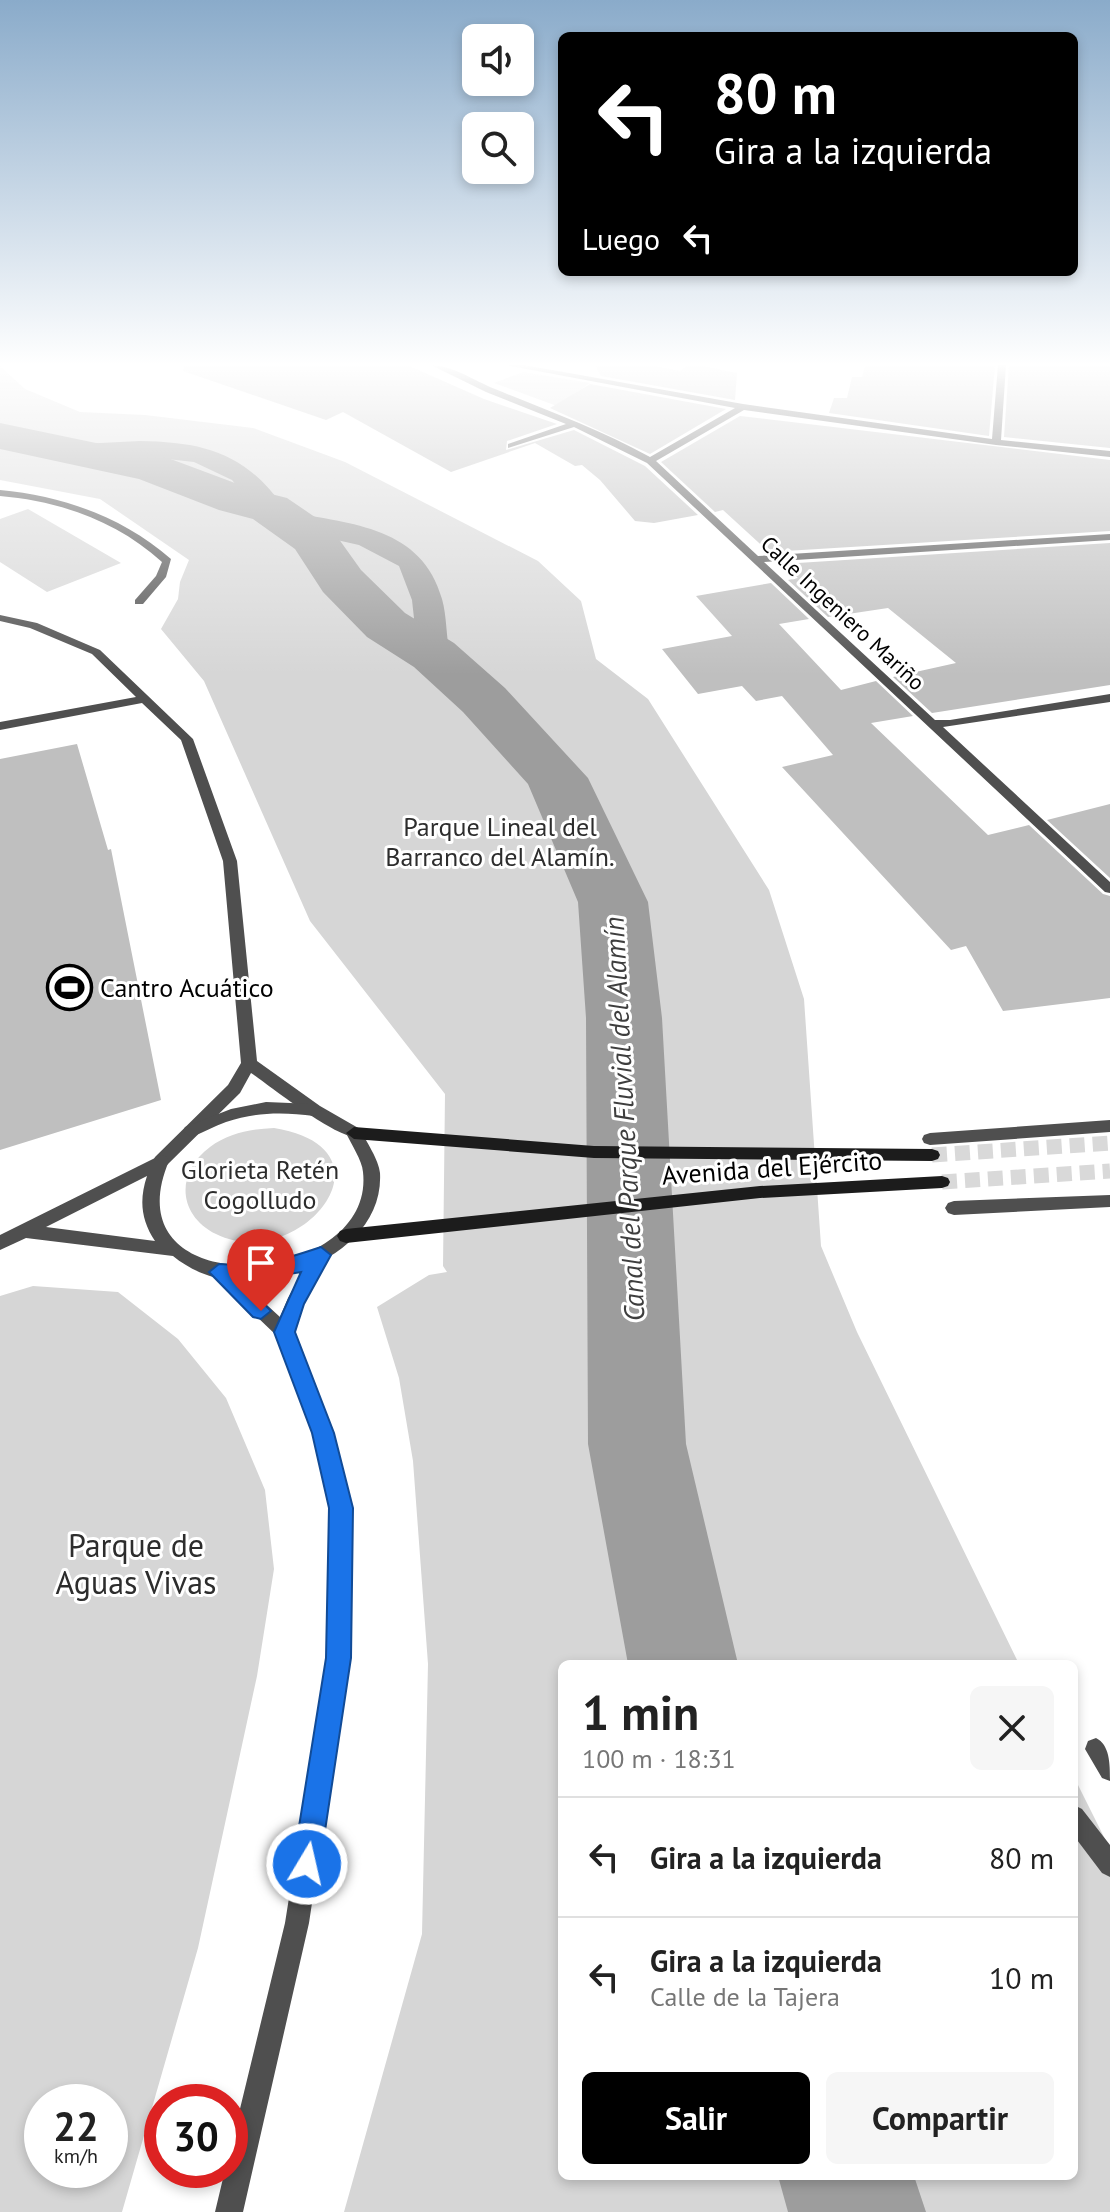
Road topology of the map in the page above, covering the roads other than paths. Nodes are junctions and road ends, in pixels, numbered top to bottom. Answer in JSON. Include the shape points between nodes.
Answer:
{"nodes":[{"id":1,"x":658,"y":468,"type":"edge"},
{"id":2,"x":0,"y":493,"type":"edge"},
{"id":3,"x":1110,"y":537,"type":"edge"},
{"id":4,"x":757,"y":559,"type":"junction"},
{"id":5,"x":139,"y":602,"type":"dead end"},
{"id":6,"x":0,"y":618,"type":"edge"},
{"id":7,"x":1110,"y":698,"type":"edge"},
{"id":8,"x":144,"y":699,"type":"junction"},
{"id":9,"x":930,"y":723,"type":"junction"},
{"id":10,"x":0,"y":726,"type":"edge"},
{"id":11,"x":1110,"y":889,"type":"edge"},
{"id":12,"x":249,"y":1063,"type":"junction"},
{"id":13,"x":314,"y":1110,"type":"junction"},
{"id":14,"x":1110,"y":1126,"type":"edge"},
{"id":15,"x":191,"y":1131,"type":"junction"},
{"id":16,"x":354,"y":1133,"type":"junction"},
{"id":17,"x":931,"y":1147,"type":"joint"},
{"id":18,"x":161,"y":1161,"type":"junction"},
{"id":19,"x":942,"y":1182,"type":"tunnel mouth"},
{"id":20,"x":1110,"y":1201,"type":"edge"},
{"id":21,"x":954,"y":1208,"type":"dead end"},
{"id":22,"x":28,"y":1232,"type":"junction"},
{"id":23,"x":346,"y":1236,"type":"junction"},
{"id":24,"x":0,"y":1243,"type":"edge"},
{"id":25,"x":171,"y":1250,"type":"junction"},
{"id":26,"x":321,"y":1255,"type":"junction"},
{"id":27,"x":219,"y":1272,"type":"junction"},
{"id":28,"x":284,"y":1332,"type":"junction"},
{"id":29,"x":1096,"y":1749,"type":"dead end"},
{"id":30,"x":1110,"y":1770,"type":"edge"},
{"id":31,"x":1078,"y":1822,"type":"edge"},
{"id":32,"x":1110,"y":1865,"type":"edge"},
{"id":33,"x":229,"y":2212,"type":"edge"}],
"edges":[{"from":1,"to":4,"type":"street","name":"Calle Ingeniero Mariño"},
{"from":2,"to":5,"type":"street","via":[[52,498],[141,540],[167,561],[161,577]]},
{"from":3,"to":4,"type":"street"},
{"from":4,"to":9,"type":"street","name":"Calle Ingeniero Mariño"},
{"from":6,"to":8,"type":"street","via":[[33,625],[96,652]]},
{"from":7,"to":9,"type":"street"},
{"from":8,"to":10,"type":"street"},
{"from":8,"to":12,"type":"street","via":[[187,739],[230,861]]},
{"from":9,"to":11,"type":"street","name":"Calle Ingeniero Mariño"},
{"from":12,"to":13,"type":"street"},
{"from":12,"to":15,"type":"street","via":[[234,1089]]},
{"from":13,"to":15,"type":"street","via":[[251,1107]]},
{"from":13,"to":16,"type":"street"},
{"from":14,"to":17,"type":"street"},
{"from":15,"to":18,"type":"street"},
{"from":16,"to":17,"type":"main road","name":"Avenida del Ejército","via":[[594,1152],[754,1156]]},
{"from":16,"to":23,"type":"street","via":[[368,1150],[372,1194]]},
{"from":18,"to":22,"type":"street"},
{"from":18,"to":25,"type":"street","via":[[148,1207],[155,1230]]},
{"from":19,"to":23,"type":"main road","name":"Avenida del Ejército","via":[[760,1192]]},
{"from":20,"to":21,"type":"street"},
{"from":22,"to":24,"type":"street"},
{"from":22,"to":25,"type":"street"},
{"from":23,"to":26,"type":"street"},
{"from":25,"to":27,"type":"street"},
{"from":26,"to":27,"type":"street","via":[[290,1268],[254,1274]]},
{"from":26,"to":28,"type":"street"},
{"from":27,"to":28,"type":"street"},
{"from":28,"to":33,"type":"street","via":[[323,1433],[341,1508],[338,1658],[297,1923]]},
{"from":29,"to":30,"type":"street"},
{"from":31,"to":32,"type":"street"}]}
